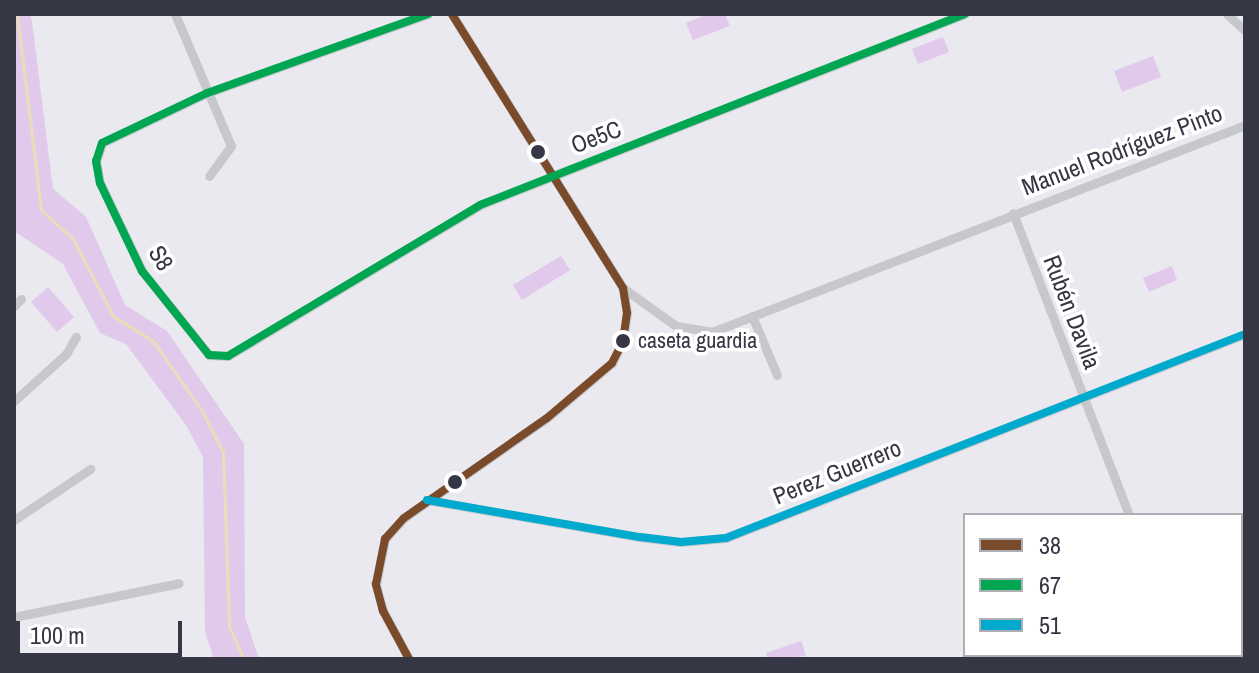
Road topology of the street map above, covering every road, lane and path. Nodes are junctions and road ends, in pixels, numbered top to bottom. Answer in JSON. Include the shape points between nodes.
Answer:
{"nodes":[{"id":1,"x":175,"y":14,"type":"edge"},
{"id":2,"x":428,"y":14,"type":"edge"},
{"id":3,"x":452,"y":14,"type":"edge"},
{"id":4,"x":965,"y":14,"type":"edge"},
{"id":5,"x":1227,"y":14,"type":"edge"},
{"id":6,"x":1245,"y":31,"type":"edge"},
{"id":7,"x":207,"y":93,"type":"junction"},
{"id":8,"x":1245,"y":125,"type":"edge"},
{"id":9,"x":209,"y":176,"type":"dead end"},
{"id":10,"x":550,"y":177,"type":"junction"},
{"id":11,"x":1013,"y":213,"type":"junction"},
{"id":12,"x":623,"y":288,"type":"junction"},
{"id":13,"x":752,"y":316,"type":"junction"},
{"id":14,"x":1245,"y":334,"type":"edge"},
{"id":15,"x":76,"y":337,"type":"dead end"},
{"id":16,"x":219,"y":358,"type":"joint"},
{"id":17,"x":777,"y":375,"type":"dead end"},
{"id":18,"x":1084,"y":398,"type":"junction"},
{"id":19,"x":14,"y":401,"type":"edge"},
{"id":20,"x":90,"y":469,"type":"dead end"},
{"id":21,"x":427,"y":500,"type":"junction"},
{"id":22,"x":1128,"y":513,"type":"edge"},
{"id":23,"x":14,"y":520,"type":"edge"},
{"id":24,"x":179,"y":583,"type":"dead end"},
{"id":25,"x":14,"y":617,"type":"edge"},
{"id":26,"x":409,"y":659,"type":"edge"}],
"edges":[{"from":1,"to":7,"type":"street"},
{"from":2,"to":7,"type":"street"},
{"from":3,"to":10,"type":"street"},
{"from":4,"to":10,"type":"street","name":"Oe5C"},
{"from":5,"to":6,"type":"street"},
{"from":7,"to":9,"type":"street","via":[[231,146]]},
{"from":7,"to":16,"type":"street","name":"S8","via":[[110,137],[96,161],[100,183],[142,271],[209,355]]},
{"from":8,"to":11,"type":"street","name":"Manuel Rodríguez Pinto"},
{"from":10,"to":12,"type":"street"},
{"from":10,"to":16,"type":"street","name":"Oe5C","via":[[448,222]]},
{"from":11,"to":13,"type":"street","name":"Manuel Rodríguez Pinto"},
{"from":11,"to":18,"type":"street","name":"Rubén Davila"},
{"from":12,"to":13,"type":"street","name":"Manuel Rodríguez Pinto","via":[[652,313],[695,333]]},
{"from":12,"to":21,"type":"street","via":[[626,327],[612,363],[547,418]]},
{"from":13,"to":17,"type":"street"},
{"from":14,"to":18,"type":"street","name":"Perez Guerrero"},
{"from":15,"to":19,"type":"street","via":[[66,354]]},
{"from":18,"to":21,"type":"street","name":"Perez Guerrero","via":[[726,538],[704,542],[640,537]]},
{"from":18,"to":22,"type":"street","name":"Rubén Davila"},
{"from":20,"to":23,"type":"street"},
{"from":21,"to":26,"type":"street","via":[[385,539],[377,560],[383,611]]},
{"from":24,"to":25,"type":"street"}]}
